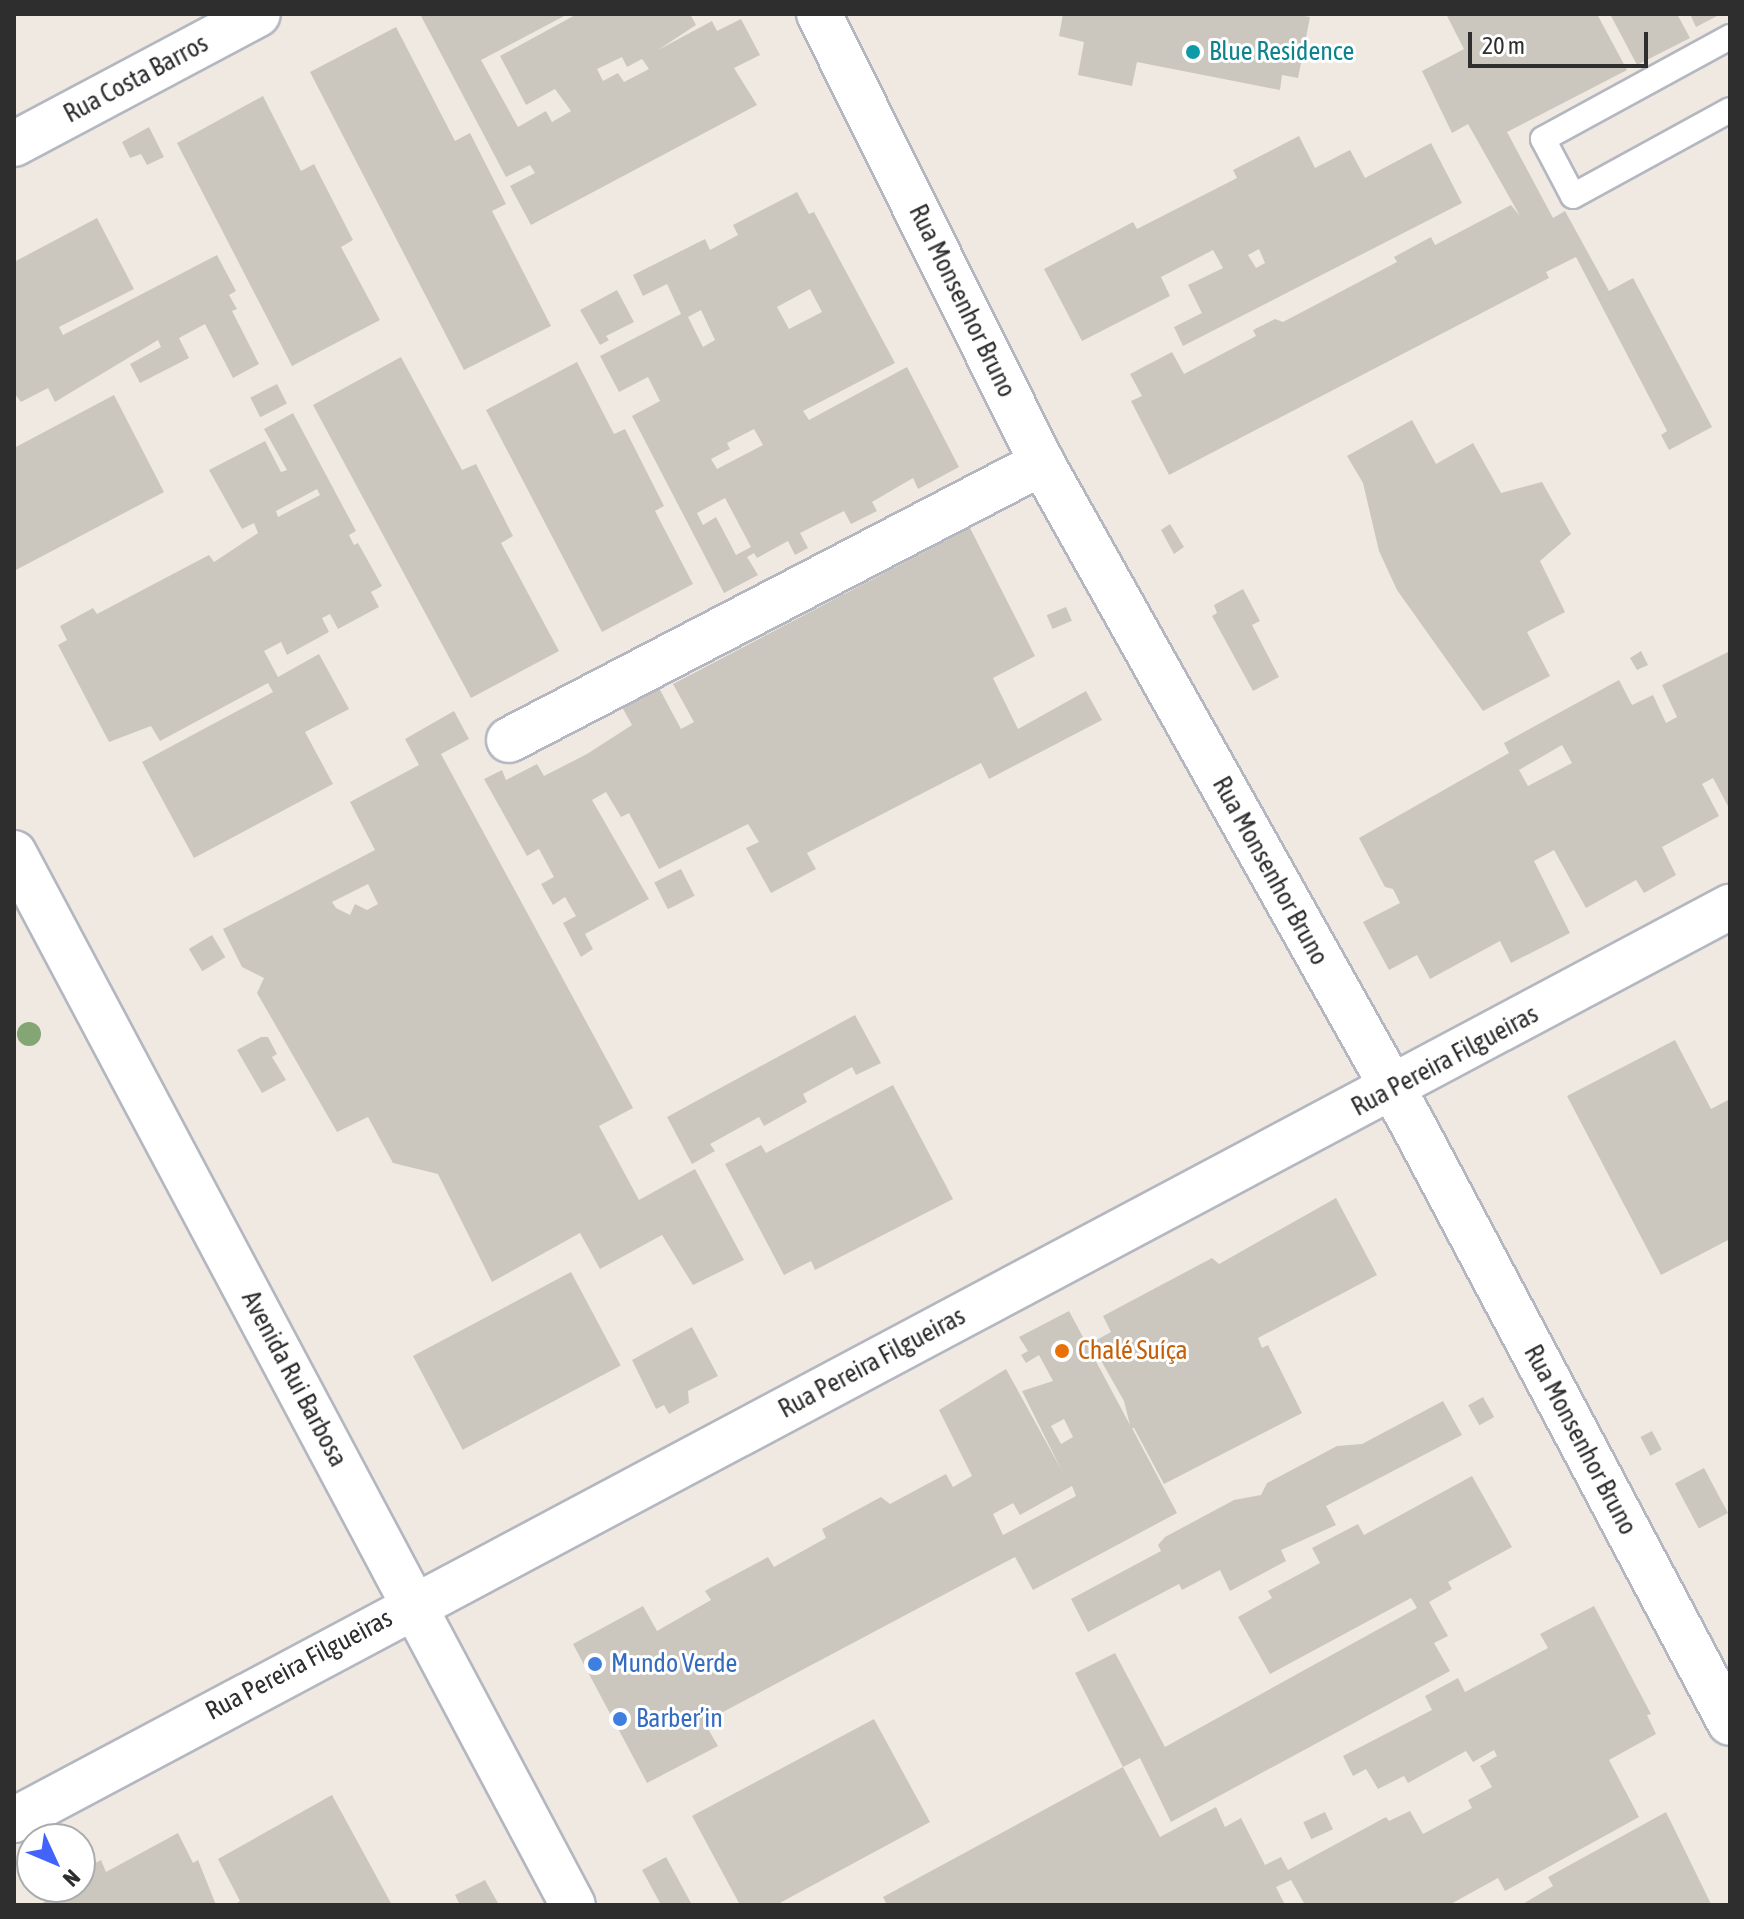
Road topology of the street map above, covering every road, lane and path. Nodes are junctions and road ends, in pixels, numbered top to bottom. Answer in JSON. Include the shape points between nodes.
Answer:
{"nodes":[{"id":1,"x":258,"y":14,"type":"edge"},
{"id":2,"x":819,"y":14,"type":"edge"},
{"id":3,"x":1730,"y":37,"type":"edge"},
{"id":4,"x":1730,"y":110,"type":"edge"},
{"id":5,"x":14,"y":144,"type":"edge"},
{"id":6,"x":1042,"y":463,"type":"junction"},
{"id":7,"x":509,"y":740,"type":"dead end"},
{"id":8,"x":14,"y":853,"type":"edge"},
{"id":9,"x":1730,"y":907,"type":"edge"},
{"id":10,"x":1393,"y":1090,"type":"junction"},
{"id":11,"x":414,"y":1603,"type":"junction"},
{"id":12,"x":1730,"y":1723,"type":"edge"},
{"id":13,"x":14,"y":1820,"type":"edge"},
{"id":14,"x":573,"y":1905,"type":"edge"}],
"edges":[{"from":1,"to":5,"type":"street","name":"Rua Costa Barros"},
{"from":2,"to":6,"type":"street","name":"Rua Monsenhor Bruno"},
{"from":3,"to":4,"type":"lane","via":[[1543,139],[1573,196]]},
{"from":6,"to":7,"type":"street"},
{"from":6,"to":10,"type":"street","name":"Rua Monsenhor Bruno"},
{"from":8,"to":11,"type":"street","name":"Avenida Rui Barbosa"},
{"from":9,"to":10,"type":"street","name":"Rua Pereira Filgueiras"},
{"from":10,"to":11,"type":"street","name":"Rua Pereira Filgueiras"},
{"from":10,"to":12,"type":"street","name":"Rua Monsenhor Bruno"},
{"from":11,"to":13,"type":"street","name":"Rua Pereira Filgueiras"},
{"from":11,"to":14,"type":"street","name":"Avenida Rui Barbosa"}]}
